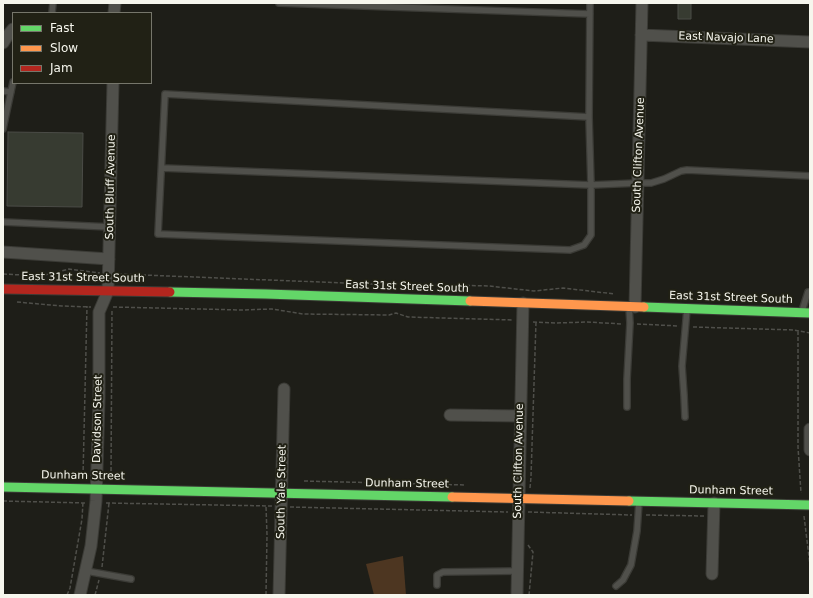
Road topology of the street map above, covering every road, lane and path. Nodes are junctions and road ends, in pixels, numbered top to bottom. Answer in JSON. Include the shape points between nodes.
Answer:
{"nodes":[{"id":1,"x":279,"y":3,"type":"edge"},
{"id":2,"x":590,"y":3,"type":"edge"},
{"id":3,"x":642,"y":3,"type":"edge"},
{"id":4,"x":590,"y":14,"type":"junction"},
{"id":5,"x":12,"y":30,"type":"edge"},
{"id":6,"x":641,"y":35,"type":"junction"},
{"id":7,"x":810,"y":42,"type":"edge"},
{"id":8,"x":3,"y":43,"type":"edge"},
{"id":9,"x":13,"y":84,"type":"edge"},
{"id":10,"x":113,"y":84,"type":"edge"},
{"id":11,"x":3,"y":91,"type":"edge"},
{"id":12,"x":11,"y":92,"type":"junction"},
{"id":13,"x":589,"y":117,"type":"junction"},
{"id":14,"x":4,"y":119,"type":"edge"},
{"id":15,"x":3,"y":129,"type":"edge"},
{"id":16,"x":162,"y":168,"type":"junction"},
{"id":17,"x":810,"y":176,"type":"edge"},
{"id":18,"x":638,"y":183,"type":"junction"},
{"id":19,"x":591,"y":185,"type":"junction"},
{"id":20,"x":3,"y":222,"type":"edge"},
{"id":21,"x":110,"y":227,"type":"junction"},
{"id":22,"x":3,"y":252,"type":"edge"},
{"id":23,"x":109,"y":259,"type":"junction"},
{"id":24,"x":3,"y":274,"type":"edge"},
{"id":25,"x":109,"y":274,"type":"junction"},
{"id":26,"x":3,"y":289,"type":"edge"},
{"id":27,"x":108,"y":291,"type":"junction"},
{"id":28,"x":810,"y":292,"type":"edge"},
{"id":29,"x":616,"y":294,"type":"dead end"},
{"id":30,"x":18,"y":302,"type":"dead end"},
{"id":31,"x":523,"y":303,"type":"junction"},
{"id":32,"x":87,"y":306,"type":"junction"},
{"id":33,"x":102,"y":307,"type":"junction"},
{"id":34,"x":632,"y":307,"type":"junction"},
{"id":35,"x":687,"y":309,"type":"junction"},
{"id":36,"x":806,"y":312,"type":"edge"},
{"id":37,"x":523,"y":321,"type":"junction"},
{"id":38,"x":536,"y":322,"type":"junction"},
{"id":39,"x":630,"y":324,"type":"junction"},
{"id":40,"x":686,"y":326,"type":"junction"},
{"id":41,"x":810,"y":333,"type":"edge"},
{"id":42,"x":284,"y":389,"type":"dead end"},
{"id":43,"x":627,"y":407,"type":"dead end"},
{"id":44,"x":450,"y":415,"type":"dead end"},
{"id":45,"x":520,"y":416,"type":"junction"},
{"id":46,"x":685,"y":416,"type":"dead end"},
{"id":47,"x":810,"y":429,"type":"edge"},
{"id":48,"x":810,"y":450,"type":"edge"},
{"id":49,"x":3,"y":487,"type":"edge"},
{"id":50,"x":83,"y":488,"type":"junction"},
{"id":51,"x":96,"y":489,"type":"junction"},
{"id":52,"x":110,"y":489,"type":"junction"},
{"id":53,"x":282,"y":493,"type":"junction"},
{"id":54,"x":524,"y":499,"type":"junction"},
{"id":55,"x":3,"y":501,"type":"edge"},
{"id":56,"x":640,"y":501,"type":"junction"},
{"id":57,"x":83,"y":503,"type":"junction"},
{"id":58,"x":95,"y":503,"type":"junction"},
{"id":59,"x":109,"y":503,"type":"junction"},
{"id":60,"x":714,"y":503,"type":"junction"},
{"id":61,"x":810,"y":505,"type":"edge"},
{"id":62,"x":266,"y":506,"type":"junction"},
{"id":63,"x":281,"y":506,"type":"junction"},
{"id":64,"x":518,"y":512,"type":"junction"},
{"id":65,"x":638,"y":515,"type":"junction"},
{"id":66,"x":713,"y":516,"type":"junction"},
{"id":67,"x":804,"y":516,"type":"dead end"},
{"id":68,"x":810,"y":516,"type":"edge"},
{"id":69,"x":527,"y":543,"type":"dead end"},
{"id":70,"x":86,"y":570,"type":"junction"},
{"id":71,"x":518,"y":571,"type":"junction"},
{"id":72,"x":101,"y":573,"type":"junction"},
{"id":73,"x":712,"y":574,"type":"dead end"},
{"id":74,"x":131,"y":579,"type":"dead end"},
{"id":75,"x":436,"y":585,"type":"dead end"},
{"id":76,"x":616,"y":586,"type":"dead end"},
{"id":77,"x":67,"y":595,"type":"edge"},
{"id":78,"x":80,"y":595,"type":"edge"},
{"id":79,"x":95,"y":595,"type":"edge"},
{"id":80,"x":266,"y":595,"type":"edge"},
{"id":81,"x":279,"y":595,"type":"edge"},
{"id":82,"x":517,"y":595,"type":"edge"},
{"id":83,"x":529,"y":595,"type":"edge"}],
"edges":[{"from":1,"to":4,"type":"lane"},
{"from":2,"to":4,"type":"lane"},
{"from":3,"to":6,"type":"street","name":"South Clifton Avenue"},
{"from":4,"to":13,"type":"lane"},
{"from":5,"to":8,"type":"street"},
{"from":6,"to":7,"type":"street","name":"East Navajo Lane"},
{"from":6,"to":18,"type":"street","name":"South Clifton Avenue"},
{"from":9,"to":12,"type":"lane"},
{"from":10,"to":21,"type":"street","name":"South Bluff Avenue"},
{"from":11,"to":12,"type":"lane"},
{"from":12,"to":14,"type":"lane"},
{"from":13,"to":16,"type":"lane","via":[[165,94]]},
{"from":13,"to":19,"type":"lane"},
{"from":14,"to":15,"type":"lane"},
{"from":16,"to":19,"type":"lane"},
{"from":16,"to":19,"type":"lane","via":[[158,234],[570,250],[584,245],[591,235]]},
{"from":17,"to":18,"type":"lane","via":[[687,170],[656,182]]},
{"from":18,"to":19,"type":"lane"},
{"from":18,"to":34,"type":"street","name":"South Clifton Avenue"},
{"from":20,"to":21,"type":"lane"},
{"from":21,"to":23,"type":"street","name":"South Bluff Avenue"},
{"from":22,"to":23,"type":"street"},
{"from":23,"to":25,"type":"street","name":"South Bluff Avenue"},
{"from":24,"to":25,"type":"path","via":[[41,276],[69,269]]},
{"from":25,"to":27,"type":"street","name":"South Bluff Avenue"},
{"from":25,"to":29,"type":"path","via":[[489,286],[534,291],[563,288]]},
{"from":26,"to":27,"type":"street","name":"East 31st Street South"},
{"from":27,"to":31,"type":"street","name":"East 31st Street South"},
{"from":27,"to":33,"type":"street","name":"Davidson Street"},
{"from":28,"to":36,"type":"lane"},
{"from":30,"to":32,"type":"path"},
{"from":31,"to":34,"type":"street","name":"East 31st Street South"},
{"from":31,"to":37,"type":"street","name":"South Clifton Avenue"},
{"from":32,"to":33,"type":"path"},
{"from":32,"to":50,"type":"path"},
{"from":33,"to":51,"type":"street","name":"Davidson Street","via":[[99,312]]},
{"from":34,"to":35,"type":"street","name":"East 31st Street South"},
{"from":34,"to":39,"type":"lane"},
{"from":35,"to":36,"type":"street","name":"East 31st Street South"},
{"from":35,"to":40,"type":"lane"},
{"from":37,"to":38,"type":"path"},
{"from":37,"to":45,"type":"street","name":"South Clifton Avenue"},
{"from":37,"to":52,"type":"path","via":[[408,317],[396,313],[303,314],[272,309],[112,307]]},
{"from":38,"to":39,"type":"path"},
{"from":38,"to":54,"type":"path","via":[[531,477]]},
{"from":39,"to":40,"type":"path"},
{"from":39,"to":43,"type":"lane"},
{"from":40,"to":41,"type":"path","via":[[794,330]]},
{"from":40,"to":46,"type":"lane","via":[[682,366]]},
{"from":42,"to":53,"type":"street","name":"South Yale Street"},
{"from":44,"to":45,"type":"street"},
{"from":45,"to":54,"type":"street","name":"South Clifton Avenue"},
{"from":47,"to":48,"type":"street"},
{"from":49,"to":50,"type":"street","name":"Dunham Street"},
{"from":50,"to":51,"type":"street","name":"Dunham Street"},
{"from":50,"to":57,"type":"path"},
{"from":51,"to":52,"type":"street","name":"Dunham Street"},
{"from":51,"to":58,"type":"street","name":"Davidson Street"},
{"from":52,"to":53,"type":"street","name":"Dunham Street"},
{"from":53,"to":54,"type":"street","name":"Dunham Street"},
{"from":53,"to":63,"type":"street","name":"South Yale Street"},
{"from":54,"to":56,"type":"street","name":"Dunham Street"},
{"from":54,"to":64,"type":"street","name":"South Clifton Avenue"},
{"from":55,"to":57,"type":"path"},
{"from":56,"to":60,"type":"street","name":"Dunham Street"},
{"from":56,"to":65,"type":"lane"},
{"from":57,"to":58,"type":"path"},
{"from":57,"to":77,"type":"path"},
{"from":58,"to":59,"type":"path"},
{"from":58,"to":70,"type":"street","name":"Davidson Street"},
{"from":59,"to":62,"type":"path"},
{"from":59,"to":72,"type":"path"},
{"from":60,"to":61,"type":"street","name":"Dunham Street"},
{"from":60,"to":66,"type":"street"},
{"from":62,"to":63,"type":"path"},
{"from":62,"to":80,"type":"path"},
{"from":63,"to":64,"type":"path"},
{"from":63,"to":81,"type":"street","name":"South Yale Street"},
{"from":64,"to":65,"type":"path"},
{"from":64,"to":71,"type":"street","name":"South Clifton Avenue"},
{"from":65,"to":66,"type":"path"},
{"from":65,"to":76,"type":"lane","via":[[631,565],[623,580]]},
{"from":66,"to":73,"type":"street"},
{"from":67,"to":68,"type":"path"},
{"from":69,"to":83,"type":"path","via":[[532,552]]},
{"from":70,"to":72,"type":"lane"},
{"from":70,"to":78,"type":"street","name":"Davidson Street"},
{"from":71,"to":75,"type":"lane","via":[[442,572],[437,575]]},
{"from":71,"to":82,"type":"street","name":"South Clifton Avenue"},
{"from":72,"to":74,"type":"lane"},
{"from":72,"to":79,"type":"path"}]}
